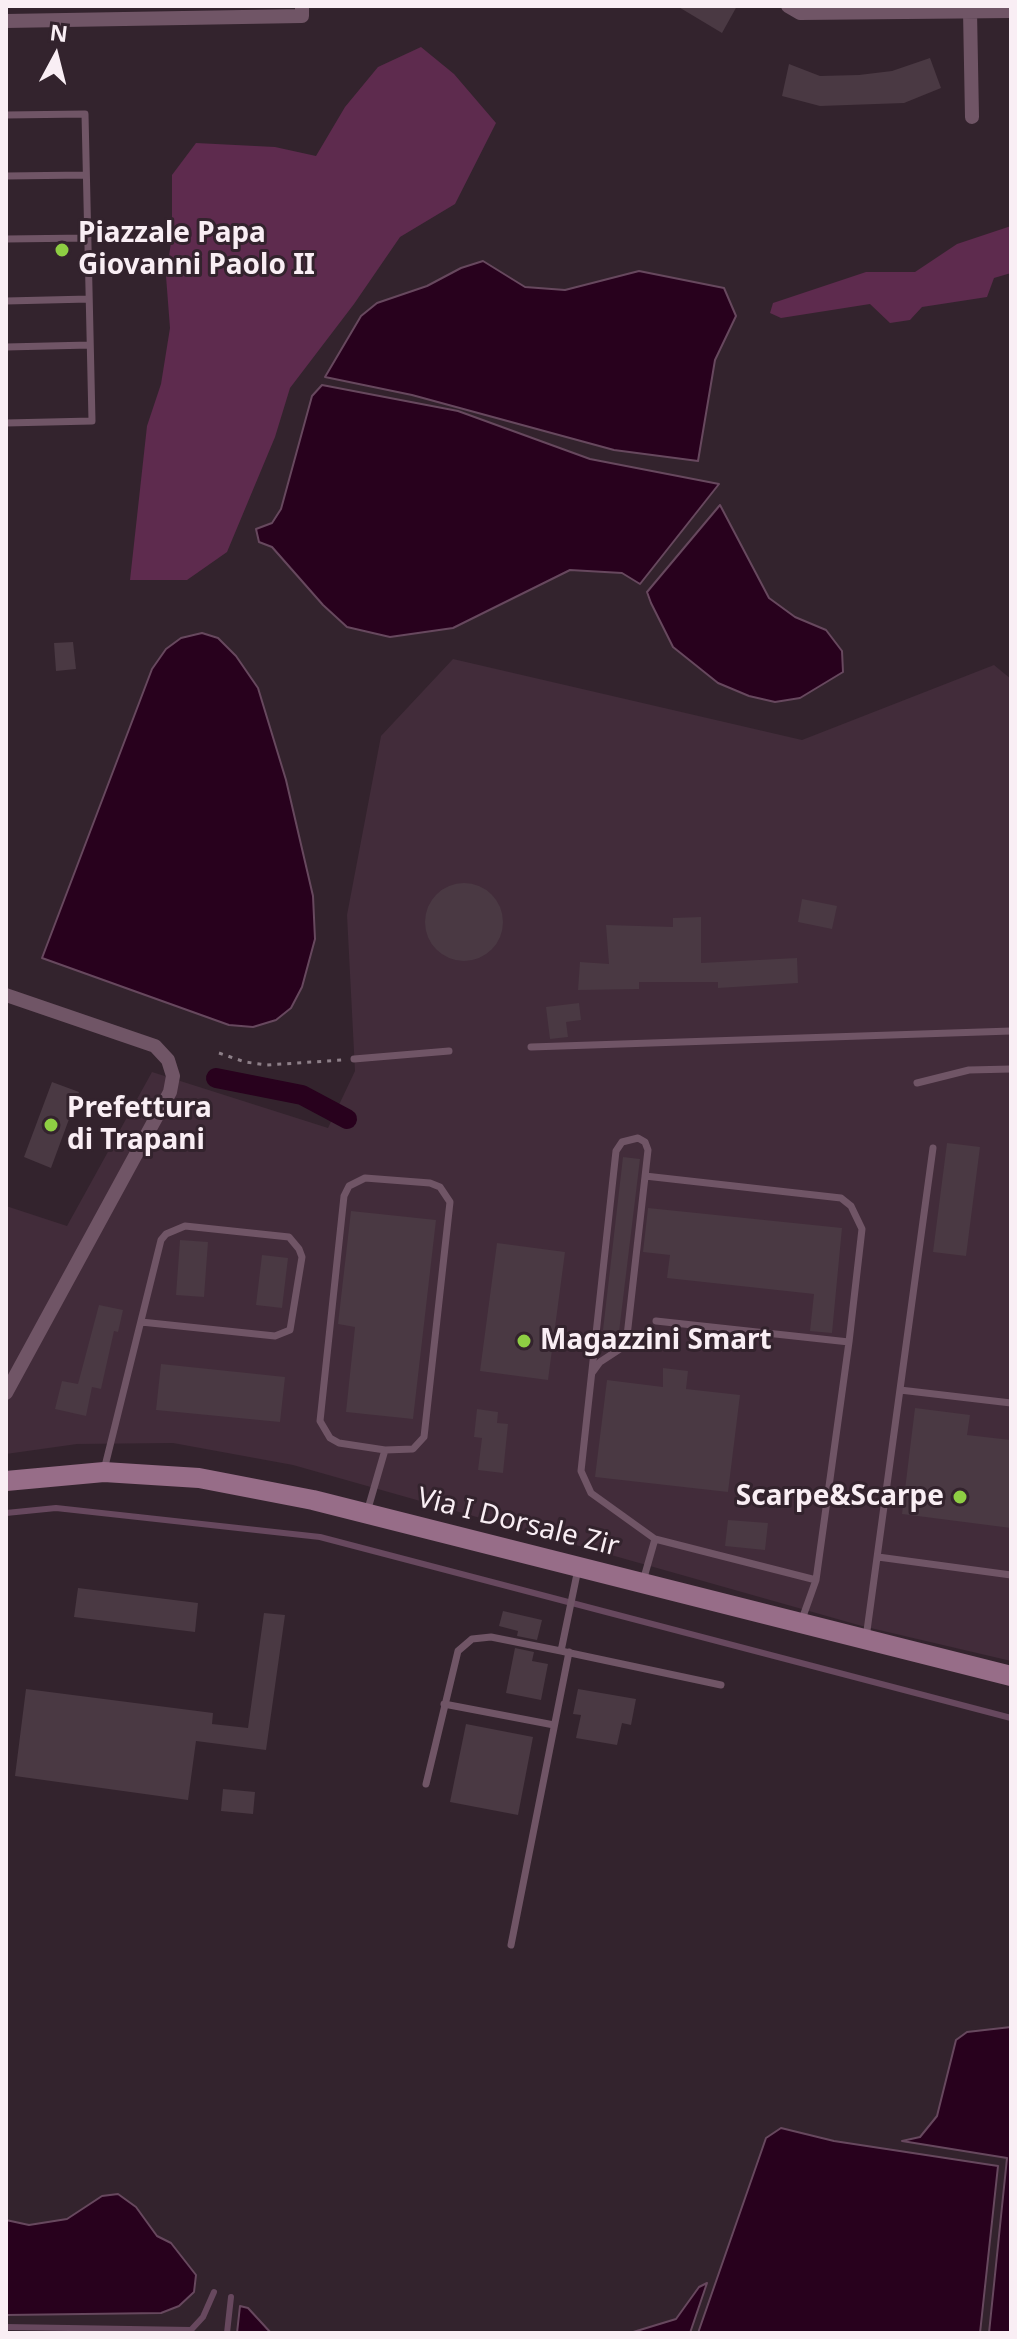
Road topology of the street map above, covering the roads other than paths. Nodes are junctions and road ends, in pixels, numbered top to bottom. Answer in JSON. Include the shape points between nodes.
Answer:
{"nodes":[{"id":1,"x":788,"y":6,"type":"edge"},
{"id":2,"x":302,"y":11,"type":"edge"},
{"id":3,"x":970,"y":11,"type":"junction"},
{"id":4,"x":1011,"y":11,"type":"edge"},
{"id":5,"x":108,"y":13,"type":"edge"},
{"id":6,"x":6,"y":21,"type":"edge"},
{"id":7,"x":6,"y":115,"type":"edge"},
{"id":8,"x":972,"y":117,"type":"dead end"},
{"id":9,"x":86,"y":175,"type":"junction"},
{"id":10,"x":6,"y":176,"type":"edge"},
{"id":11,"x":88,"y":238,"type":"junction"},
{"id":12,"x":6,"y":239,"type":"edge"},
{"id":13,"x":89,"y":299,"type":"junction"},
{"id":14,"x":6,"y":301,"type":"edge"},
{"id":15,"x":90,"y":345,"type":"junction"},
{"id":16,"x":6,"y":347,"type":"edge"},
{"id":17,"x":6,"y":423,"type":"edge"},
{"id":18,"x":6,"y":995,"type":"edge"},
{"id":19,"x":1011,"y":1031,"type":"edge"},
{"id":20,"x":531,"y":1047,"type":"dead end"},
{"id":21,"x":449,"y":1051,"type":"dead end"},
{"id":22,"x":354,"y":1059,"type":"road end"},
{"id":23,"x":1011,"y":1069,"type":"edge"},
{"id":24,"x":917,"y":1083,"type":"dead end"},
{"id":25,"x":933,"y":1148,"type":"dead end"},
{"id":26,"x":645,"y":1176,"type":"junction"},
{"id":27,"x":656,"y":1321,"type":"dead end"},
{"id":28,"x":141,"y":1322,"type":"junction"},
{"id":29,"x":849,"y":1342,"type":"junction"},
{"id":30,"x":592,"y":1373,"type":"junction"},
{"id":31,"x":900,"y":1390,"type":"junction"},
{"id":32,"x":6,"y":1393,"type":"edge"},
{"id":33,"x":1011,"y":1403,"type":"edge"},
{"id":34,"x":385,"y":1450,"type":"junction"},
{"id":35,"x":104,"y":1472,"type":"junction"},
{"id":36,"x":6,"y":1481,"type":"edge"},
{"id":37,"x":367,"y":1514,"type":"junction"},
{"id":38,"x":655,"y":1539,"type":"junction"},
{"id":39,"x":878,"y":1557,"type":"junction"},
{"id":40,"x":579,"y":1568,"type":"junction"},
{"id":41,"x":1011,"y":1575,"type":"edge"},
{"id":42,"x":816,"y":1580,"type":"junction"},
{"id":43,"x":642,"y":1584,"type":"junction"},
{"id":44,"x":801,"y":1624,"type":"junction"},
{"id":45,"x":865,"y":1640,"type":"junction"},
{"id":46,"x":565,"y":1652,"type":"junction"},
{"id":47,"x":1011,"y":1676,"type":"edge"},
{"id":48,"x":721,"y":1685,"type":"dead end"},
{"id":49,"x":444,"y":1704,"type":"junction"},
{"id":50,"x":554,"y":1725,"type":"junction"},
{"id":51,"x":426,"y":1784,"type":"dead end"},
{"id":52,"x":511,"y":1945,"type":"dead end"}],
"edges":[{"from":1,"to":3,"type":"street","via":[[800,13]]},
{"from":2,"to":5,"type":"street"},
{"from":3,"to":4,"type":"street"},
{"from":3,"to":8,"type":"street"},
{"from":5,"to":6,"type":"street"},
{"from":7,"to":9,"type":"lane","via":[[85,114]]},
{"from":9,"to":10,"type":"lane"},
{"from":9,"to":11,"type":"lane"},
{"from":11,"to":12,"type":"lane"},
{"from":11,"to":13,"type":"lane"},
{"from":13,"to":14,"type":"lane"},
{"from":13,"to":15,"type":"lane"},
{"from":15,"to":16,"type":"lane"},
{"from":15,"to":17,"type":"lane","via":[[92,421]]},
{"from":18,"to":32,"type":"street","via":[[155,1046],[173,1076],[170,1092]]},
{"from":19,"to":20,"type":"lane"},
{"from":21,"to":22,"type":"lane"},
{"from":23,"to":24,"type":"lane","via":[[969,1070]]},
{"from":25,"to":31,"type":"lane"},
{"from":26,"to":29,"type":"lane","via":[[841,1198],[851,1206],[862,1229]]},
{"from":26,"to":30,"type":"lane","via":[[626,1345]]},
{"from":26,"to":30,"type":"lane","via":[[645,1142],[622,1142],[616,1151]]},
{"from":27,"to":29,"type":"lane"},
{"from":28,"to":28,"type":"lane","via":[[161,1240],[175,1227],[289,1237],[299,1249],[290,1330],[275,1336]]},
{"from":28,"to":35,"type":"lane"},
{"from":29,"to":42,"type":"lane"},
{"from":30,"to":38,"type":"lane","via":[[581,1471],[591,1493]]},
{"from":31,"to":33,"type":"lane"},
{"from":31,"to":39,"type":"lane"},
{"from":34,"to":34,"type":"lane","via":[[413,1449],[424,1437],[450,1202],[430,1183],[365,1178],[349,1186],[344,1196],[320,1421],[339,1443]]},
{"from":34,"to":37,"type":"lane"},
{"from":35,"to":36,"type":"main road","name":"Via I Dorsale Zir"},
{"from":35,"to":37,"type":"main road","name":"Via I Dorsale Zir","via":[[199,1478]]},
{"from":37,"to":40,"type":"main road","name":"Via I Dorsale Zir"},
{"from":38,"to":42,"type":"lane"},
{"from":38,"to":43,"type":"lane"},
{"from":39,"to":41,"type":"lane"},
{"from":39,"to":45,"type":"lane"},
{"from":40,"to":43,"type":"main road","name":"Via I Dorsale Zir"},
{"from":40,"to":46,"type":"lane"},
{"from":42,"to":44,"type":"lane"},
{"from":43,"to":44,"type":"main road","name":"Via I Dorsale Zir"},
{"from":44,"to":45,"type":"main road","name":"Via I Dorsale Zir"},
{"from":45,"to":47,"type":"main road","name":"Via I Dorsale Zir"},
{"from":46,"to":48,"type":"lane"},
{"from":46,"to":49,"type":"lane","via":[[491,1637],[472,1639],[458,1651]]},
{"from":46,"to":50,"type":"lane"},
{"from":49,"to":50,"type":"lane"},
{"from":49,"to":51,"type":"lane"},
{"from":50,"to":52,"type":"lane"}]}
